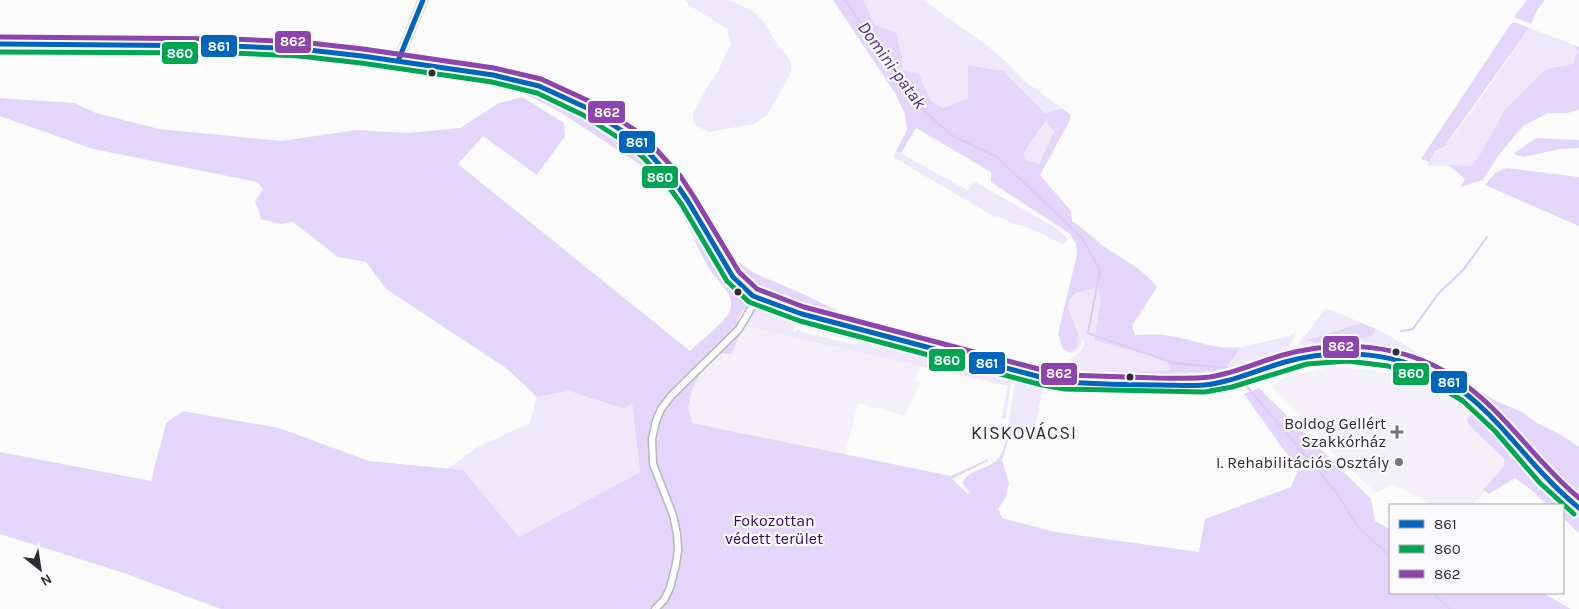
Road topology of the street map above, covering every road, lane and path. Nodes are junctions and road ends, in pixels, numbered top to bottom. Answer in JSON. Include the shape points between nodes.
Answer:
{"nodes":[{"id":1,"x":422,"y":0,"type":"edge"},
{"id":2,"x":0,"y":44,"type":"edge"},
{"id":3,"x":398,"y":61,"type":"junction"},
{"id":4,"x":757,"y":298,"type":"junction"},
{"id":5,"x":1579,"y":508,"type":"edge"},
{"id":6,"x":655,"y":609,"type":"edge"}],
"edges":[{"from":1,"to":3,"type":"main road"},
{"from":2,"to":3,"type":"main road","via":[[276,48]]},
{"from":3,"to":4,"type":"main road","via":[[514,79],[563,96],[610,122],[630,136],[666,172],[688,201],[733,277]]},
{"from":4,"to":5,"type":"main road","via":[[802,314],[1065,382],[1198,386],[1325,353],[1365,354],[1409,363],[1450,382],[1475,400],[1559,491]]},
{"from":4,"to":6,"type":"street","via":[[739,329],[671,396],[656,421],[653,464],[673,516],[678,550],[670,588]]}]}
